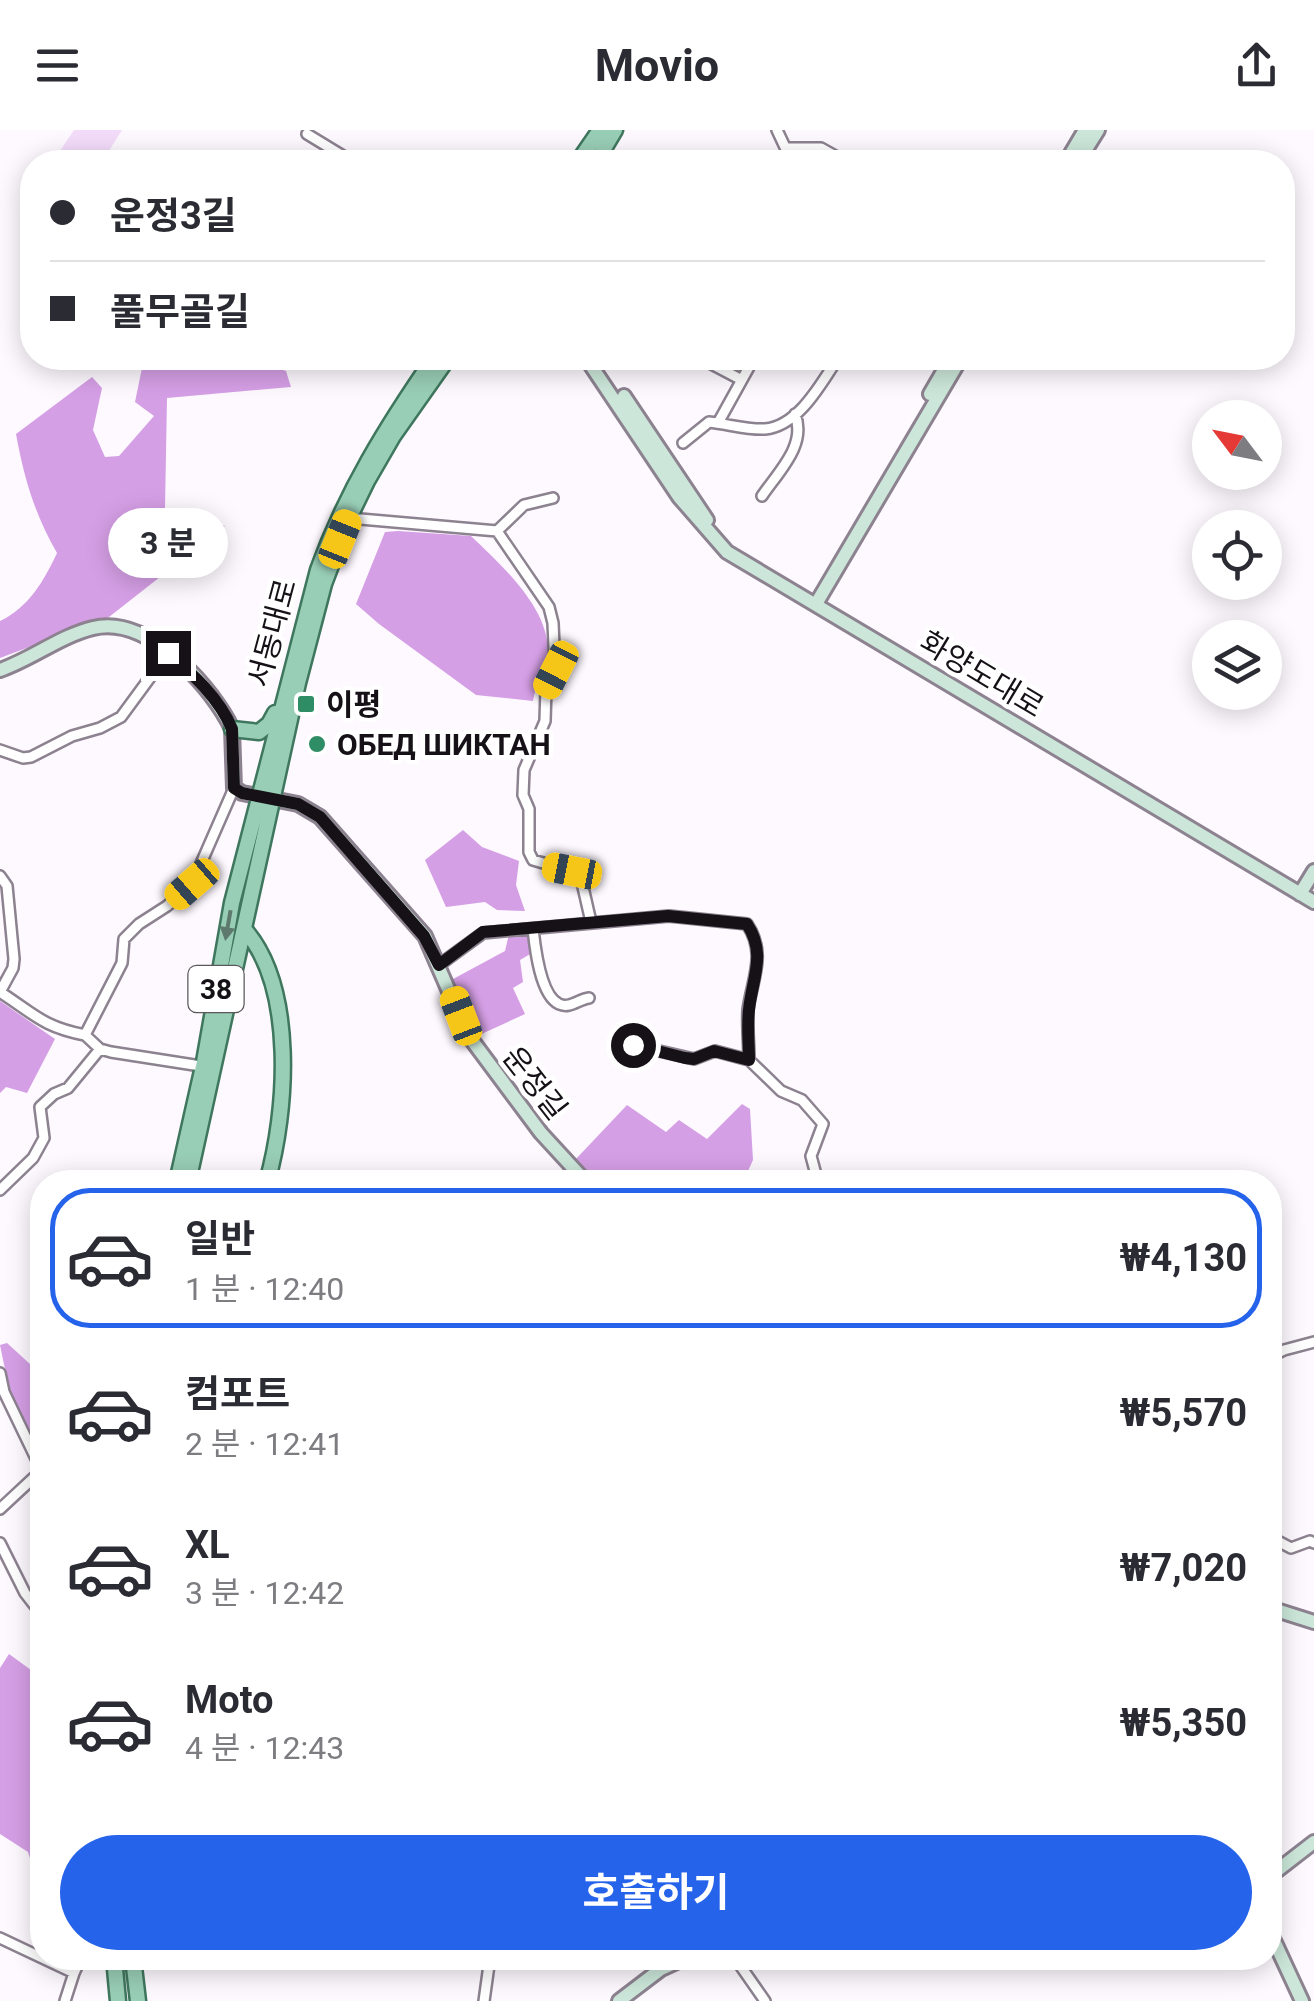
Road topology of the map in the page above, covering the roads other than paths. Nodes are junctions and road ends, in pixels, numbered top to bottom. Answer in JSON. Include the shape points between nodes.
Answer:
{"nodes":[{"id":1,"x":778,"y":130,"type":"edge"},
{"id":2,"x":307,"y":134,"type":"dead end"},
{"id":3,"x":786,"y":148,"type":"joint"},
{"id":4,"x":333,"y":150,"type":"edge"},
{"id":5,"x":825,"y":150,"type":"edge"},
{"id":6,"x":426,"y":370,"type":"edge"},
{"id":7,"x":440,"y":370,"type":"edge"},
{"id":8,"x":595,"y":370,"type":"edge"},
{"id":9,"x":604,"y":370,"type":"edge"},
{"id":10,"x":722,"y":370,"type":"edge"},
{"id":11,"x":746,"y":370,"type":"edge"},
{"id":12,"x":829,"y":370,"type":"edge"},
{"id":13,"x":944,"y":370,"type":"edge"},
{"id":14,"x":955,"y":370,"type":"edge"},
{"id":15,"x":740,"y":380,"type":"junction"},
{"id":16,"x":794,"y":414,"type":"junction"},
{"id":17,"x":718,"y":423,"type":"junction"},
{"id":18,"x":683,"y":443,"type":"dead end"},
{"id":19,"x":658,"y":454,"type":"junction"},
{"id":20,"x":762,"y":496,"type":"dead end"},
{"id":21,"x":553,"y":498,"type":"dead end"},
{"id":22,"x":349,"y":518,"type":"junction"},
{"id":23,"x":497,"y":531,"type":"junction"},
{"id":24,"x":815,"y":600,"type":"junction"},
{"id":25,"x":168,"y":653,"type":"junction"},
{"id":26,"x":0,"y":670,"type":"edge"},
{"id":27,"x":282,"y":705,"type":"junction"},
{"id":28,"x":232,"y":729,"type":"junction"},
{"id":29,"x":0,"y":750,"type":"edge"},
{"id":30,"x":234,"y":788,"type":"junction"},
{"id":31,"x":266,"y":798,"type":"junction"},
{"id":32,"x":1314,"y":871,"type":"edge"},
{"id":33,"x":0,"y":876,"type":"edge"},
{"id":34,"x":1310,"y":894,"type":"edge"},
{"id":35,"x":591,"y":922,"type":"junction"},
{"id":36,"x":533,"y":929,"type":"junction"},
{"id":37,"x":245,"y":930,"type":"junction"},
{"id":38,"x":439,"y":965,"type":"junction"},
{"id":39,"x":589,"y":998,"type":"dead end"},
{"id":40,"x":84,"y":1035,"type":"junction"},
{"id":41,"x":100,"y":1048,"type":"junction"},
{"id":42,"x":630,"y":1050,"type":"dead end"},
{"id":43,"x":749,"y":1060,"type":"junction"},
{"id":44,"x":209,"y":1068,"type":"junction"},
{"id":45,"x":179,"y":1170,"type":"edge"},
{"id":46,"x":190,"y":1170,"type":"edge"},
{"id":47,"x":269,"y":1170,"type":"edge"},
{"id":48,"x":576,"y":1170,"type":"edge"},
{"id":49,"x":815,"y":1170,"type":"edge"},
{"id":50,"x":0,"y":1190,"type":"edge"},
{"id":51,"x":1314,"y":1342,"type":"edge"},
{"id":52,"x":1282,"y":1351,"type":"edge"},
{"id":53,"x":0,"y":1373,"type":"edge"},
{"id":54,"x":30,"y":1445,"type":"edge"},
{"id":55,"x":30,"y":1481,"type":"edge"},
{"id":56,"x":0,"y":1509,"type":"edge"},
{"id":57,"x":0,"y":1543,"type":"edge"},
{"id":58,"x":1282,"y":1543,"type":"edge"},
{"id":59,"x":1314,"y":1543,"type":"edge"},
{"id":60,"x":30,"y":1599,"type":"edge"},
{"id":61,"x":1282,"y":1612,"type":"edge"},
{"id":62,"x":1314,"y":1622,"type":"edge"},
{"id":63,"x":1314,"y":1842,"type":"edge"},
{"id":64,"x":1282,"y":1867,"type":"edge"},
{"id":65,"x":0,"y":1938,"type":"edge"},
{"id":66,"x":30,"y":1952,"type":"edge"},
{"id":67,"x":1282,"y":1958,"type":"edge"},
{"id":68,"x":68,"y":1970,"type":"edge"},
{"id":69,"x":75,"y":1970,"type":"edge"},
{"id":70,"x":115,"y":1970,"type":"edge"},
{"id":71,"x":134,"y":1970,"type":"edge"},
{"id":72,"x":488,"y":1970,"type":"edge"},
{"id":73,"x":661,"y":1970,"type":"edge"},
{"id":74,"x":743,"y":1970,"type":"edge"},
{"id":75,"x":74,"y":1973,"type":"junction"},
{"id":76,"x":65,"y":2001,"type":"edge"},
{"id":77,"x":118,"y":2001,"type":"edge"},
{"id":78,"x":138,"y":2001,"type":"edge"},
{"id":79,"x":484,"y":2001,"type":"edge"},
{"id":80,"x":619,"y":2001,"type":"edge"},
{"id":81,"x":765,"y":2001,"type":"edge"},
{"id":82,"x":1302,"y":2001,"type":"edge"}],
"edges":[{"from":1,"to":3,"type":"street"},
{"from":2,"to":4,"type":"street"},
{"from":3,"to":5,"type":"street"},
{"from":6,"to":27,"type":"main road","name":"서동대로","number":"38","via":[[367,458],[333,527]]},
{"from":7,"to":22,"type":"main road","name":"서동대로","number":"38","via":[[393,436]]},
{"from":8,"to":19,"type":"street"},
{"from":9,"to":19,"type":"street"},
{"from":10,"to":15,"type":"street"},
{"from":11,"to":15,"type":"street"},
{"from":12,"to":16,"type":"street"},
{"from":13,"to":24,"type":"street"},
{"from":14,"to":24,"type":"street"},
{"from":15,"to":17,"type":"street"},
{"from":16,"to":17,"type":"street","via":[[769,429]]},
{"from":16,"to":20,"type":"street","via":[[797,442]]},
{"from":17,"to":18,"type":"street"},
{"from":19,"to":24,"type":"street","name":"화양도대로","via":[[732,548]]},
{"from":21,"to":23,"type":"street","via":[[524,505]]},
{"from":22,"to":23,"type":"street"},
{"from":22,"to":31,"type":"main road","name":"서동대로","number":"38"},
{"from":23,"to":35,"type":"street","via":[[550,608],[557,658],[546,688],[545,721],[524,770],[529,852],[533,860],[580,874]]},
{"from":24,"to":34,"type":"street","name":"화양도대로"},
{"from":25,"to":26,"type":"street","via":[[144,634],[96,627]]},
{"from":25,"to":28,"type":"street","via":[[213,698]]},
{"from":25,"to":29,"type":"street","via":[[122,717],[31,757]]},
{"from":27,"to":28,"type":"main road","via":[[259,732]]},
{"from":27,"to":31,"type":"main road","name":"서동대로","number":"38"},
{"from":28,"to":30,"type":"street"},
{"from":30,"to":31,"type":"street","name":"운정길"},
{"from":30,"to":40,"type":"street","via":[[192,884],[124,939],[122,963]]},
{"from":31,"to":37,"type":"main road","name":"서동대로","number":"38"},
{"from":31,"to":38,"type":"street","name":"운정길","via":[[320,817],[424,936]]},
{"from":31,"to":44,"type":"main road","name":"서동대로","number":"38","one_way":true,"via":[[232,903]]},
{"from":32,"to":34,"type":"street"},
{"from":33,"to":40,"type":"street","via":[[7,886],[14,958],[0,992],[39,1022]]},
{"from":35,"to":36,"type":"street"},
{"from":35,"to":43,"type":"street","via":[[668,916],[747,924],[759,972],[748,1010]]},
{"from":36,"to":38,"type":"street","via":[[483,932]]},
{"from":36,"to":39,"type":"street","via":[[550,996],[572,1006]]},
{"from":37,"to":44,"type":"main road","name":"서동대로","number":"38"},
{"from":37,"to":47,"type":"main road","via":[[274,993],[282,1050],[284,1093]]},
{"from":38,"to":48,"type":"street","name":"운정길","via":[[468,1035]]},
{"from":40,"to":41,"type":"street"},
{"from":41,"to":44,"type":"street"},
{"from":41,"to":50,"type":"street","via":[[68,1088],[40,1107],[44,1138]]},
{"from":42,"to":43,"type":"street","via":[[642,1046],[694,1059],[714,1051]]},
{"from":43,"to":49,"type":"street","via":[[824,1124],[811,1156]]},
{"from":44,"to":45,"type":"main road","name":"서동대로","number":"38"},
{"from":44,"to":46,"type":"main road","name":"서동대로","number":"38"},
{"from":51,"to":52,"type":"street"},
{"from":53,"to":54,"type":"street"},
{"from":55,"to":56,"type":"street"},
{"from":57,"to":60,"type":"street"},
{"from":58,"to":59,"type":"street"},
{"from":61,"to":62,"type":"street"},
{"from":63,"to":64,"type":"street"},
{"from":65,"to":66,"type":"street"},
{"from":67,"to":82,"type":"street"},
{"from":68,"to":75,"type":"street"},
{"from":69,"to":75,"type":"street"},
{"from":70,"to":77,"type":"main road"},
{"from":71,"to":78,"type":"main road"},
{"from":72,"to":79,"type":"street"},
{"from":73,"to":80,"type":"street"},
{"from":74,"to":81,"type":"street"},
{"from":75,"to":76,"type":"street"}]}
